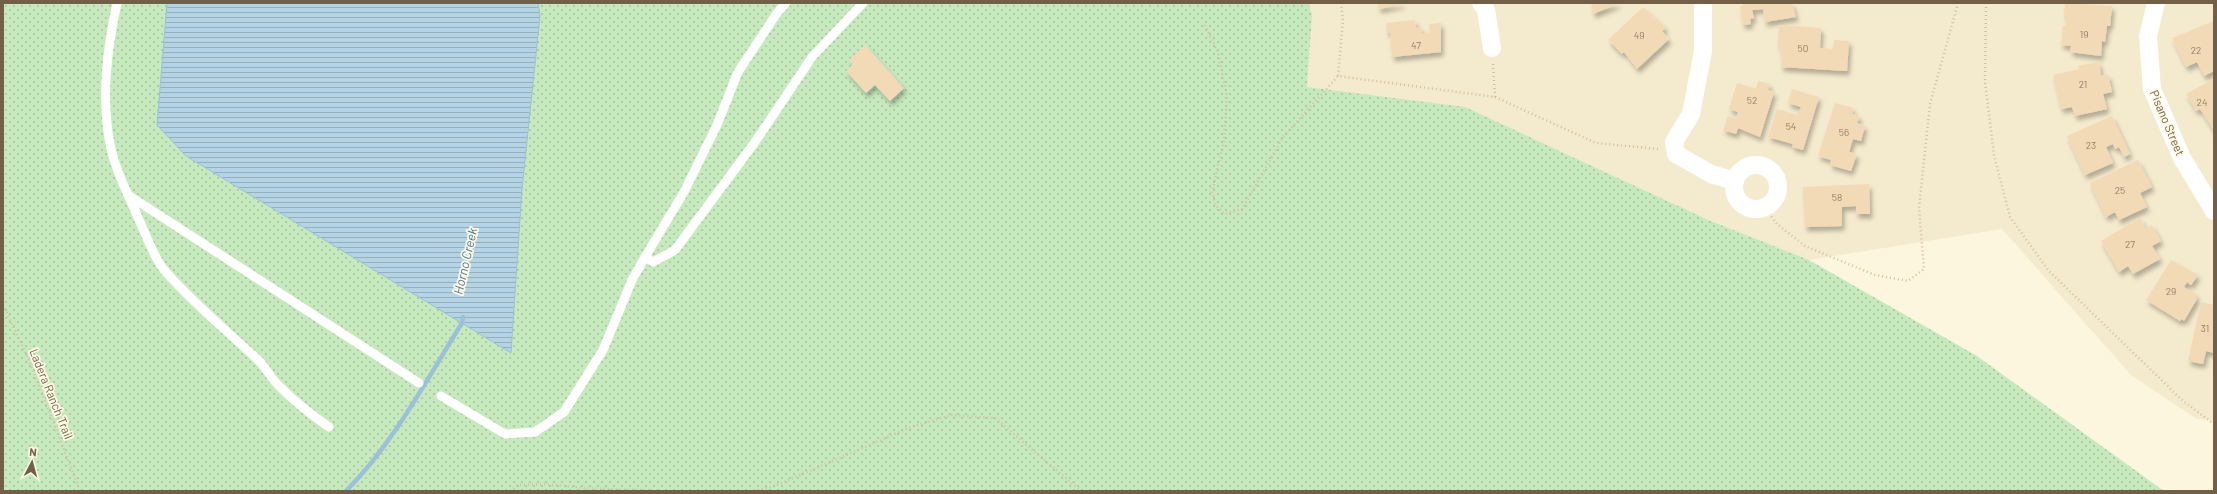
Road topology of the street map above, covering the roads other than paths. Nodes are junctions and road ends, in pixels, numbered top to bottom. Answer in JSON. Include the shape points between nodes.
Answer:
{"nodes":[{"id":1,"x":118,"y":3,"type":"edge"},
{"id":2,"x":786,"y":3,"type":"edge"},
{"id":3,"x":863,"y":3,"type":"edge"},
{"id":4,"x":1481,"y":3,"type":"edge"},
{"id":5,"x":2156,"y":3,"type":"edge"},
{"id":6,"x":1700,"y":6,"type":"edge"},
{"id":7,"x":1492,"y":48,"type":"road end"},
{"id":8,"x":1735,"y":181,"type":"junction"},
{"id":9,"x":128,"y":194,"type":"junction"},
{"id":10,"x":2214,"y":211,"type":"edge"},
{"id":11,"x":645,"y":257,"type":"junction"},
{"id":12,"x":419,"y":383,"type":"dead end"},
{"id":13,"x":441,"y":396,"type":"dead end"},
{"id":14,"x":328,"y":427,"type":"dead end"}],
"edges":[{"from":1,"to":9,"type":"lane","via":[[110,36],[106,111],[110,145]]},
{"from":2,"to":11,"type":"lane","via":[[738,72],[717,125],[684,192]]},
{"from":3,"to":11,"type":"lane","via":[[812,57],[755,142],[675,250],[653,262]]},
{"from":4,"to":7,"type":"street","via":[[1486,10]]},
{"from":5,"to":10,"type":"street","name":"Pisano Street","via":[[2148,36],[2152,88],[2182,158]]},
{"from":6,"to":8,"type":"street","via":[[1703,51],[1691,114],[1674,142],[1676,154],[1711,174]]},
{"from":8,"to":8,"type":"street","via":[[1743,169],[1750,166],[1765,166],[1771,170],[1778,183],[1778,191],[1770,204],[1750,208],[1739,200],[1734,188]]},
{"from":9,"to":12,"type":"lane"},
{"from":9,"to":14,"type":"lane","via":[[164,270],[259,361],[299,406]]},
{"from":11,"to":13,"type":"lane","via":[[632,280],[603,350],[564,412],[535,432],[505,434]]}]}
